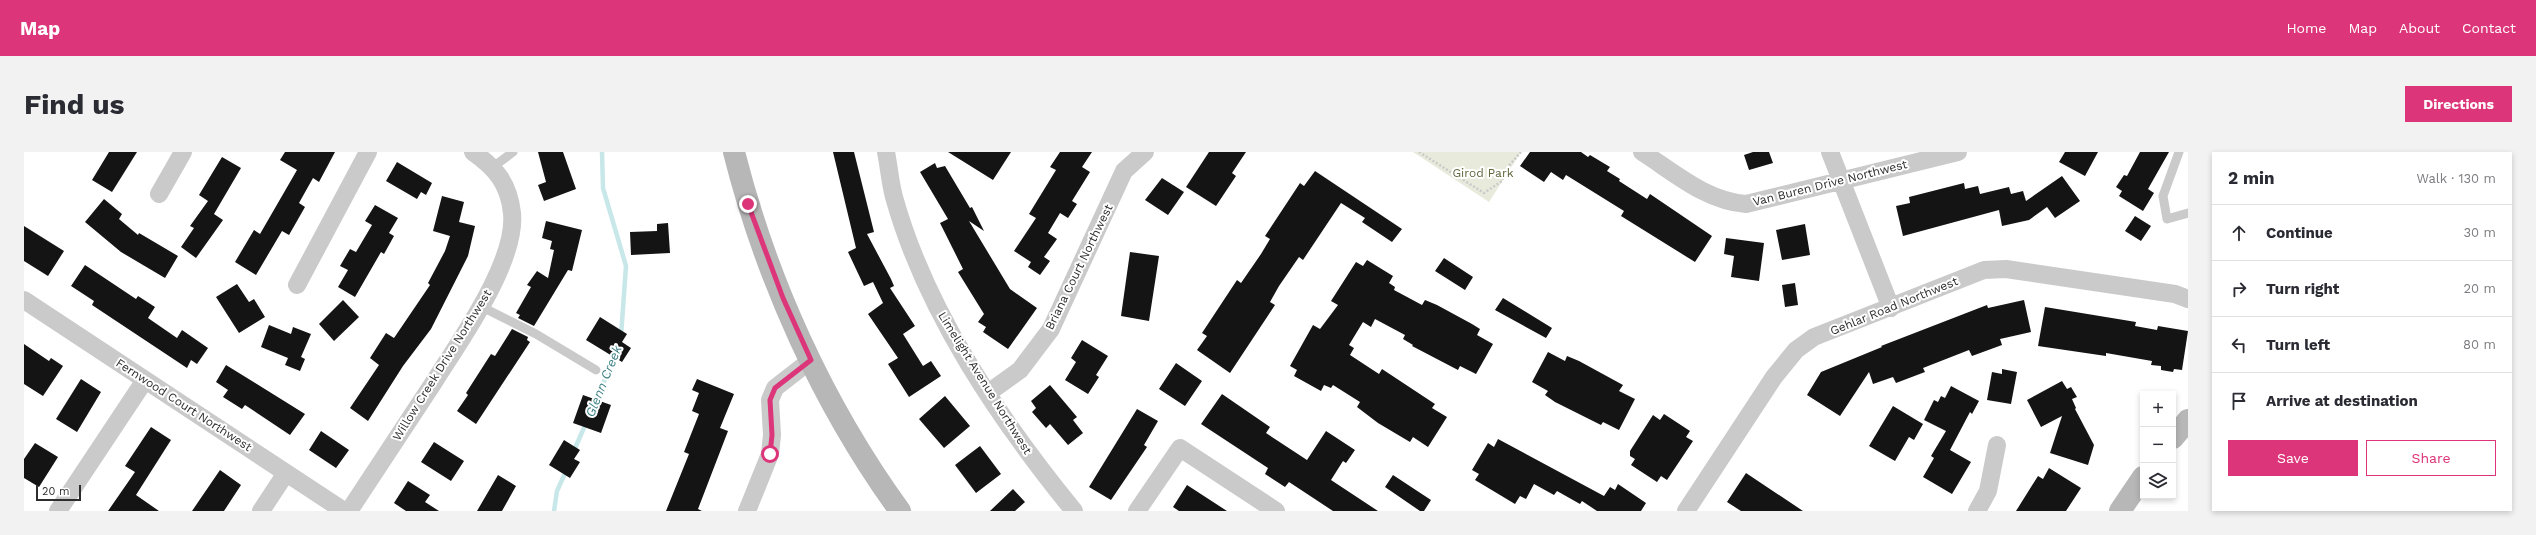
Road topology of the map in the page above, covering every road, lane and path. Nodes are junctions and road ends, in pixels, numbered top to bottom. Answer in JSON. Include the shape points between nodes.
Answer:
{"nodes":[{"id":1,"x":183,"y":152,"type":"edge"},
{"id":2,"x":368,"y":152,"type":"edge"},
{"id":3,"x":473,"y":152,"type":"edge"},
{"id":4,"x":513,"y":152,"type":"edge"},
{"id":5,"x":734,"y":152,"type":"edge"},
{"id":6,"x":886,"y":152,"type":"edge"},
{"id":7,"x":1145,"y":152,"type":"edge"},
{"id":8,"x":1419,"y":152,"type":"edge"},
{"id":9,"x":1521,"y":152,"type":"edge"},
{"id":10,"x":1642,"y":152,"type":"edge"},
{"id":11,"x":1830,"y":152,"type":"edge"},
{"id":12,"x":1958,"y":152,"type":"edge"},
{"id":13,"x":2179,"y":152,"type":"edge"},
{"id":14,"x":493,"y":167,"type":"junction"},
{"id":15,"x":1841,"y":181,"type":"junction"},
{"id":16,"x":159,"y":194,"type":"dead end"},
{"id":17,"x":2188,"y":213,"type":"edge"},
{"id":18,"x":297,"y":285,"type":"dead end"},
{"id":19,"x":2188,"y":299,"type":"edge"},
{"id":20,"x":24,"y":300,"type":"edge"},
{"id":21,"x":482,"y":307,"type":"junction"},
{"id":22,"x":1891,"y":308,"type":"junction"},
{"id":23,"x":811,"y":360,"type":"junction"},
{"id":24,"x":596,"y":370,"type":"dead end"},
{"id":25,"x":145,"y":380,"type":"junction"},
{"id":26,"x":988,"y":393,"type":"junction"},
{"id":27,"x":2188,"y":420,"type":"edge"},
{"id":28,"x":2176,"y":434,"type":"edge"},
{"id":29,"x":1997,"y":445,"type":"dead end"},
{"id":30,"x":286,"y":473,"type":"junction"},
{"id":31,"x":2140,"y":481,"type":"edge"},
{"id":32,"x":58,"y":511,"type":"edge"},
{"id":33,"x":261,"y":511,"type":"edge"},
{"id":34,"x":344,"y":511,"type":"edge"},
{"id":35,"x":349,"y":511,"type":"edge"},
{"id":36,"x":747,"y":511,"type":"edge"},
{"id":37,"x":900,"y":511,"type":"edge"},
{"id":38,"x":1074,"y":511,"type":"edge"},
{"id":39,"x":1137,"y":511,"type":"edge"},
{"id":40,"x":1276,"y":511,"type":"edge"},
{"id":41,"x":1686,"y":511,"type":"edge"},
{"id":42,"x":1977,"y":511,"type":"edge"},
{"id":43,"x":2120,"y":511,"type":"edge"}],
"edges":[{"from":1,"to":16,"type":"street"},
{"from":2,"to":18,"type":"street"},
{"from":3,"to":14,"type":"street","name":"Willow Creek Drive Northwest"},
{"from":4,"to":14,"type":"lane"},
{"from":5,"to":23,"type":"main road","via":[[783,298]]},
{"from":6,"to":26,"type":"street","name":"Limelight Avenue Northwest","via":[[894,196],[912,253],[945,322]]},
{"from":7,"to":26,"type":"street","name":"Briana Court Northwest","via":[[1124,171],[1051,329],[1020,370]]},
{"from":8,"to":9,"type":"path","via":[[1484,193],[1502,181],[1506,169]]},
{"from":10,"to":15,"type":"street","name":"Van Buren Drive Northwest","via":[[1709,196],[1729,202],[1746,204]]},
{"from":11,"to":15,"type":"street"},
{"from":12,"to":15,"type":"street","name":"Van Buren Drive Northwest"},
{"from":13,"to":17,"type":"lane","via":[[2164,196],[2167,219]]},
{"from":14,"to":21,"type":"street","name":"Willow Creek Drive Northwest","via":[[507,191],[512,214],[511,232],[502,263]]},
{"from":15,"to":22,"type":"street"},
{"from":19,"to":22,"type":"street","name":"Gehlar Road Northwest","via":[[2175,294],[2006,269],[1984,270]]},
{"from":20,"to":25,"type":"street","name":"Fernwood Court Northwest"},
{"from":21,"to":24,"type":"lane","via":[[536,334]]},
{"from":21,"to":35,"type":"street","name":"Willow Creek Drive Northwest"},
{"from":22,"to":41,"type":"street","name":"Gehlar Road Northwest","via":[[1814,338],[1796,350],[1774,377]]},
{"from":23,"to":36,"type":"street","via":[[775,388],[770,400],[770,454]]},
{"from":23,"to":37,"type":"main road","via":[[865,458]]},
{"from":25,"to":30,"type":"street","name":"Fernwood Court Northwest"},
{"from":25,"to":32,"type":"street"},
{"from":26,"to":38,"type":"street","name":"Limelight Avenue Northwest","via":[[1027,454]]},
{"from":27,"to":28,"type":"main road"},
{"from":29,"to":42,"type":"street","via":[[1988,491]]},
{"from":30,"to":33,"type":"street"},
{"from":30,"to":34,"type":"street","name":"Fernwood Court Northwest"},
{"from":31,"to":43,"type":"main road"},
{"from":39,"to":40,"type":"street","via":[[1180,448]]}]}
